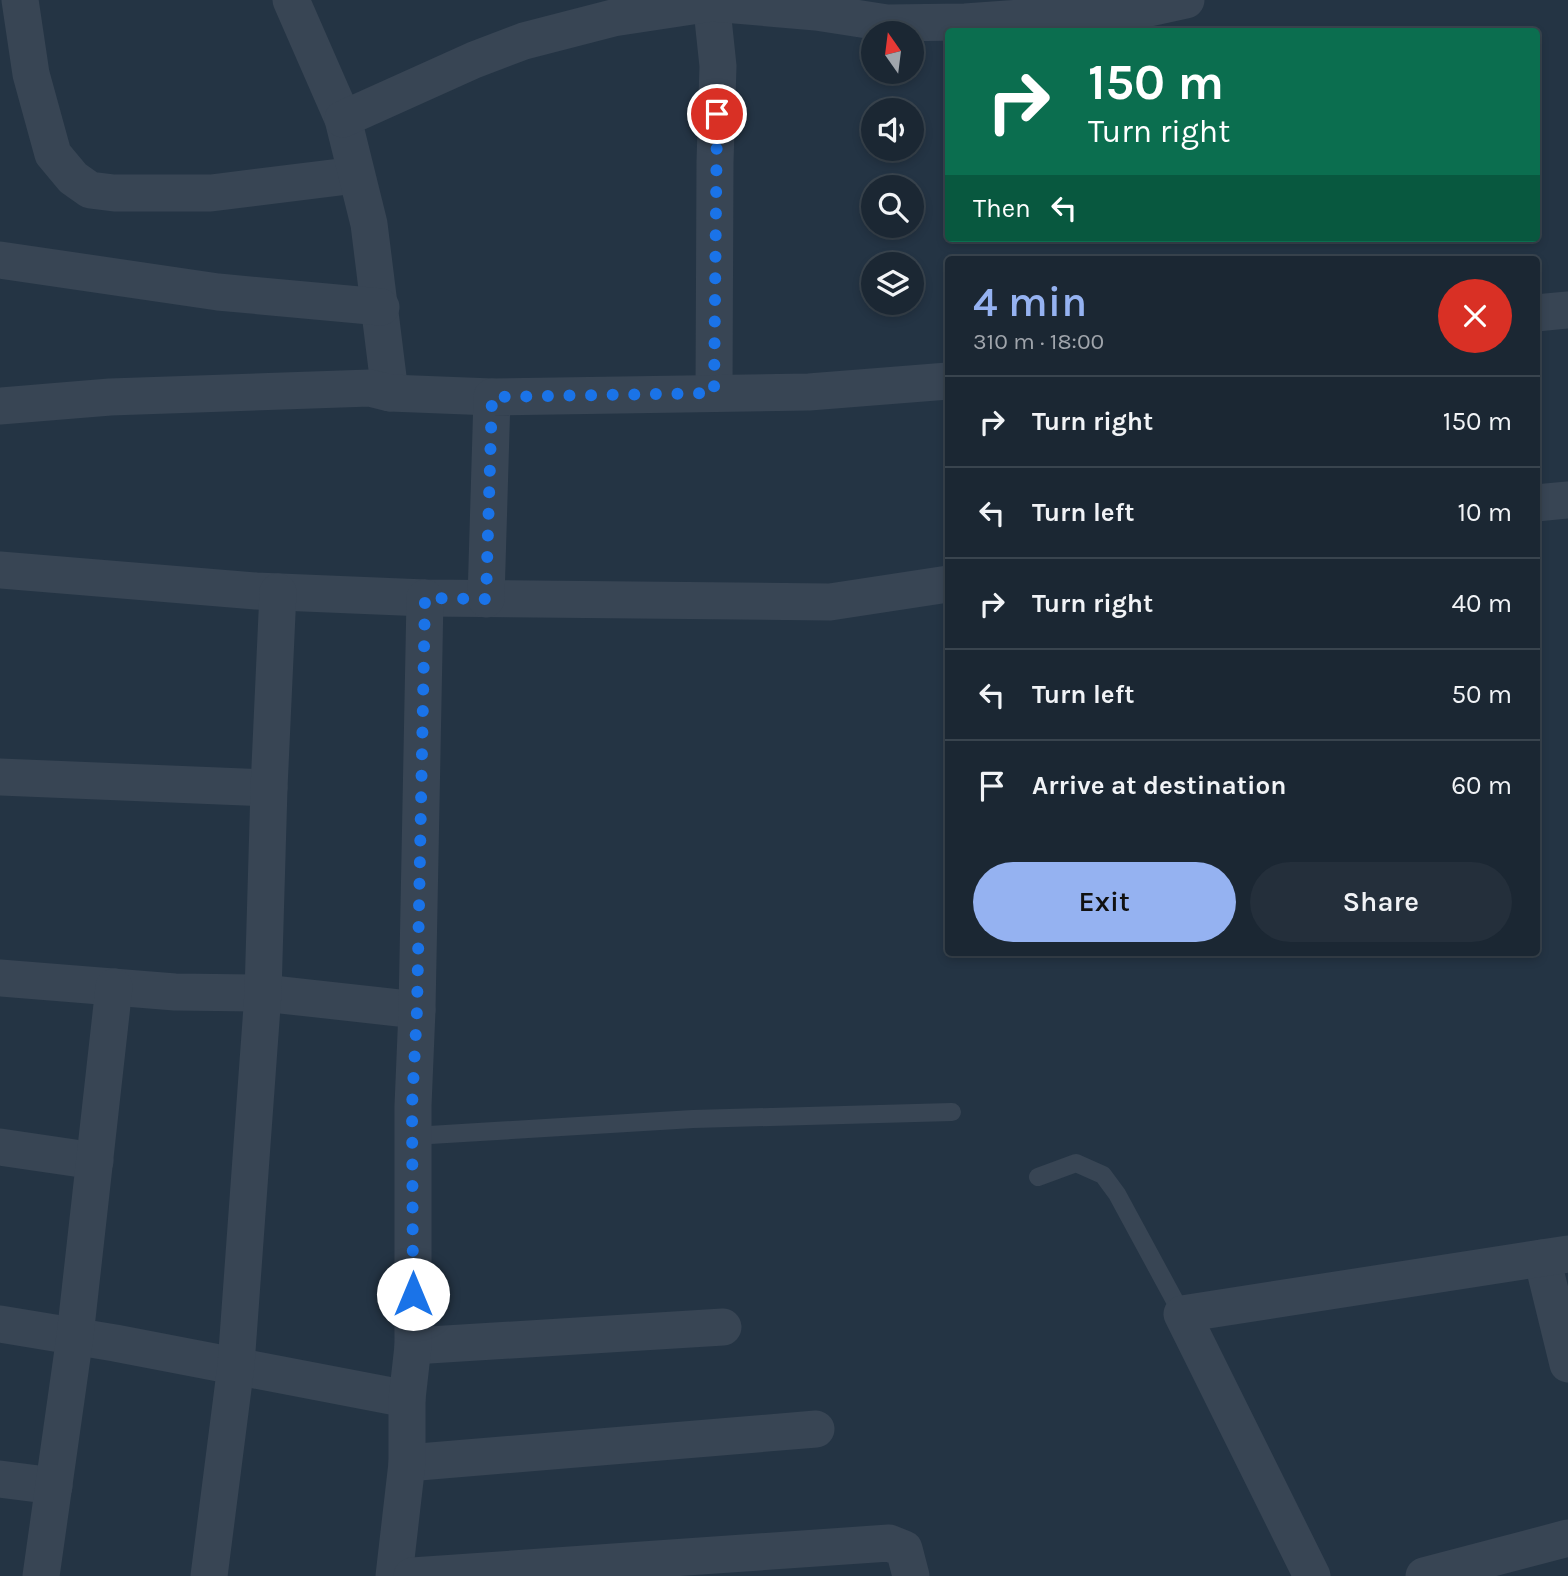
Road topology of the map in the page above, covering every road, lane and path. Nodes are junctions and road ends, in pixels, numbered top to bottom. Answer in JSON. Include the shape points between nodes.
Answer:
{"nodes":[{"id":1,"x":20,"y":0,"type":"edge"},
{"id":2,"x":291,"y":0,"type":"edge"},
{"id":3,"x":1186,"y":0,"type":"edge"},
{"id":4,"x":712,"y":2,"type":"edge"},
{"id":5,"x":343,"y":119,"type":"junction"},
{"id":6,"x":356,"y":175,"type":"junction"},
{"id":7,"x":0,"y":260,"type":"edge"},
{"id":8,"x":381,"y":307,"type":"junction"},
{"id":9,"x":1568,"y":310,"type":"edge"},
{"id":10,"x":1540,"y":313,"type":"edge"},
{"id":11,"x":945,"y":381,"type":"edge"},
{"id":12,"x":390,"y":393,"type":"junction"},
{"id":13,"x":714,"y":393,"type":"junction"},
{"id":14,"x":492,"y":397,"type":"junction"},
{"id":15,"x":0,"y":406,"type":"edge"},
{"id":16,"x":1568,"y":500,"type":"edge"},
{"id":17,"x":1540,"y":503,"type":"edge"},
{"id":18,"x":0,"y":570,"type":"edge"},
{"id":19,"x":945,"y":584,"type":"edge"},
{"id":20,"x":278,"y":592,"type":"junction"},
{"id":21,"x":425,"y":598,"type":"junction"},
{"id":22,"x":486,"y":599,"type":"junction"},
{"id":23,"x":0,"y":777,"type":"edge"},
{"id":24,"x":269,"y":788,"type":"junction"},
{"id":25,"x":0,"y":978,"type":"edge"},
{"id":26,"x":114,"y":987,"type":"junction"},
{"id":27,"x":263,"y":993,"type":"junction"},
{"id":28,"x":417,"y":1010,"type":"junction"},
{"id":29,"x":952,"y":1112,"type":"dead end"},
{"id":30,"x":413,"y":1136,"type":"junction"},
{"id":31,"x":0,"y":1147,"type":"edge"},
{"id":32,"x":95,"y":1161,"type":"junction"},
{"id":33,"x":1038,"y":1177,"type":"dead end"},
{"id":34,"x":1555,"y":1256,"type":"edge"},
{"id":35,"x":1182,"y":1314,"type":"junction"},
{"id":36,"x":0,"y":1324,"type":"edge"},
{"id":37,"x":723,"y":1327,"type":"dead end"},
{"id":38,"x":75,"y":1336,"type":"junction"},
{"id":39,"x":413,"y":1346,"type":"junction"},
{"id":40,"x":1568,"y":1364,"type":"edge"},
{"id":41,"x":236,"y":1365,"type":"junction"},
{"id":42,"x":407,"y":1399,"type":"junction"},
{"id":43,"x":816,"y":1429,"type":"dead end"},
{"id":44,"x":407,"y":1463,"type":"junction"},
{"id":45,"x":0,"y":1479,"type":"edge"},
{"id":46,"x":54,"y":1486,"type":"junction"},
{"id":47,"x":1568,"y":1538,"type":"edge"},
{"id":48,"x":41,"y":1576,"type":"edge"},
{"id":49,"x":209,"y":1576,"type":"edge"},
{"id":50,"x":394,"y":1576,"type":"edge"},
{"id":51,"x":412,"y":1576,"type":"edge"},
{"id":52,"x":911,"y":1576,"type":"edge"},
{"id":53,"x":1312,"y":1576,"type":"edge"},
{"id":54,"x":1424,"y":1576,"type":"edge"}],
"edges":[{"from":1,"to":6,"type":"street","via":[[31,74],[53,154],[90,190],[211,192]]},
{"from":2,"to":5,"type":"street"},
{"from":3,"to":4,"type":"street","via":[[1145,9],[900,23]]},
{"from":4,"to":5,"type":"street","via":[[613,18],[524,41]]},
{"from":4,"to":13,"type":"street","via":[[719,66]]},
{"from":5,"to":6,"type":"street"},
{"from":6,"to":8,"type":"street","via":[[369,224]]},
{"from":7,"to":8,"type":"street","via":[[218,292]]},
{"from":8,"to":12,"type":"street"},
{"from":9,"to":10,"type":"street"},
{"from":11,"to":13,"type":"street","via":[[809,392]]},
{"from":12,"to":14,"type":"street"},
{"from":12,"to":15,"type":"street","via":[[370,388],[110,397]]},
{"from":13,"to":14,"type":"street"},
{"from":14,"to":22,"type":"street"},
{"from":16,"to":17,"type":"street"},
{"from":18,"to":20,"type":"street"},
{"from":19,"to":22,"type":"street","via":[[830,602]]},
{"from":20,"to":21,"type":"street"},
{"from":20,"to":24,"type":"street"},
{"from":21,"to":22,"type":"street"},
{"from":21,"to":28,"type":"street"},
{"from":23,"to":24,"type":"street"},
{"from":24,"to":27,"type":"street"},
{"from":25,"to":26,"type":"street"},
{"from":26,"to":27,"type":"street"},
{"from":26,"to":32,"type":"street"},
{"from":27,"to":28,"type":"street"},
{"from":27,"to":41,"type":"street"},
{"from":28,"to":30,"type":"street"},
{"from":29,"to":30,"type":"lane","via":[[694,1119]]},
{"from":30,"to":39,"type":"street"},
{"from":31,"to":32,"type":"street"},
{"from":32,"to":38,"type":"street"},
{"from":33,"to":35,"type":"lane","via":[[1076,1163],[1103,1175]]},
{"from":34,"to":35,"type":"street"},
{"from":34,"to":40,"type":"street"},
{"from":35,"to":53,"type":"street"},
{"from":36,"to":38,"type":"street"},
{"from":37,"to":39,"type":"street"},
{"from":38,"to":41,"type":"street"},
{"from":38,"to":46,"type":"street"},
{"from":39,"to":42,"type":"street"},
{"from":41,"to":42,"type":"street"},
{"from":41,"to":49,"type":"street"},
{"from":42,"to":44,"type":"street"},
{"from":43,"to":44,"type":"street"},
{"from":44,"to":50,"type":"street"},
{"from":45,"to":46,"type":"street"},
{"from":46,"to":48,"type":"street"},
{"from":47,"to":54,"type":"street"},
{"from":51,"to":52,"type":"street","via":[[889,1543],[904,1549]]}]}
